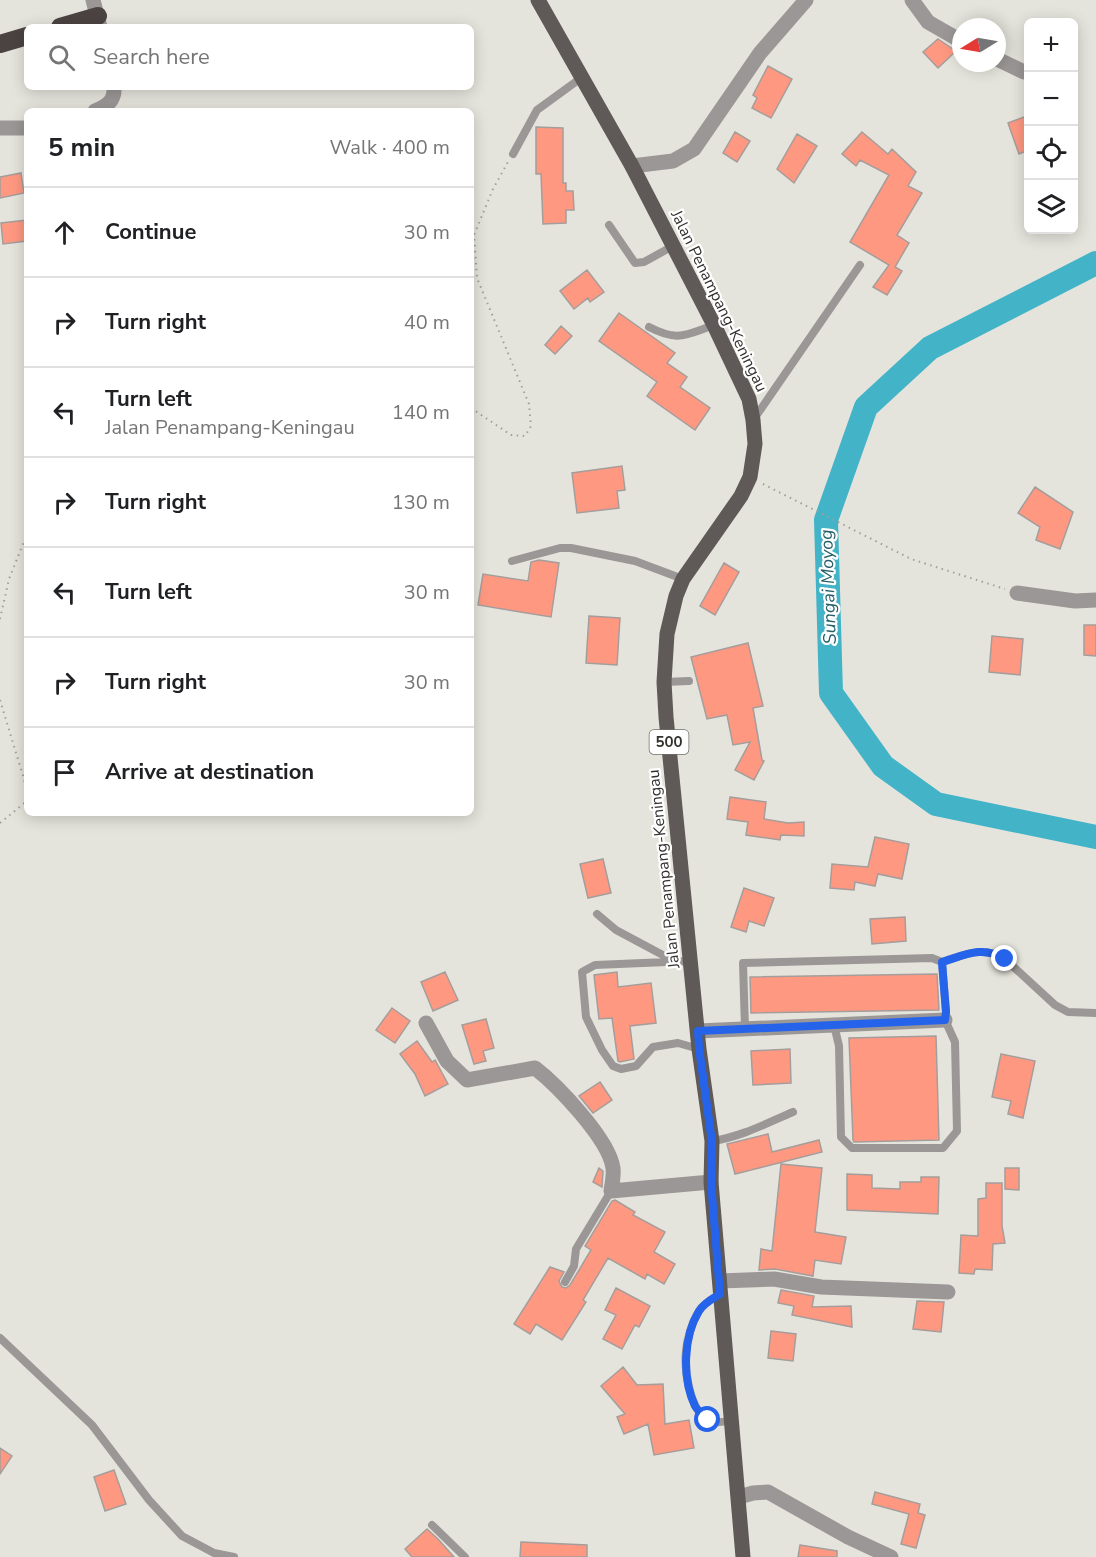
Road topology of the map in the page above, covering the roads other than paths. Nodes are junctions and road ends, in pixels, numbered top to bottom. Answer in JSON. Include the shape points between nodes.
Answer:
{"nodes":[{"id":1,"x":538,"y":0,"type":"edge"},
{"id":2,"x":806,"y":0,"type":"edge"},
{"id":3,"x":912,"y":0,"type":"edge"},
{"id":4,"x":97,"y":14,"type":"edge"},
{"id":5,"x":69,"y":24,"type":"edge"},
{"id":6,"x":952,"y":36,"type":"edge"},
{"id":7,"x":24,"y":37,"type":"edge"},
{"id":8,"x":0,"y":44,"type":"edge"},
{"id":9,"x":1006,"y":63,"type":"edge"},
{"id":10,"x":1024,"y":72,"type":"dead end"},
{"id":11,"x":581,"y":78,"type":"junction"},
{"id":12,"x":114,"y":90,"type":"edge"},
{"id":13,"x":100,"y":108,"type":"edge"},
{"id":14,"x":0,"y":128,"type":"edge"},
{"id":15,"x":24,"y":128,"type":"edge"},
{"id":16,"x":513,"y":153,"type":"road end"},
{"id":17,"x":632,"y":166,"type":"junction"},
{"id":18,"x":609,"y":225,"type":"dead end"},
{"id":19,"x":673,"y":246,"type":"junction"},
{"id":20,"x":860,"y":265,"type":"dead end"},
{"id":21,"x":714,"y":325,"type":"junction"},
{"id":22,"x":649,"y":327,"type":"dead end"},
{"id":23,"x":753,"y":420,"type":"junction"},
{"id":24,"x":512,"y":561,"type":"dead end"},
{"id":25,"x":683,"y":579,"type":"junction"},
{"id":26,"x":1017,"y":593,"type":"road end"},
{"id":27,"x":1096,"y":600,"type":"edge"},
{"id":28,"x":689,"y":681,"type":"dead end"},
{"id":29,"x":664,"y":682,"type":"junction"},
{"id":30,"x":597,"y":914,"type":"dead end"},
{"id":31,"x":675,"y":961,"type":"junction"},
{"id":32,"x":691,"y":962,"type":"junction"},
{"id":33,"x":942,"y":962,"type":"junction"},
{"id":34,"x":1096,"y":1013,"type":"edge"},
{"id":35,"x":945,"y":1020,"type":"junction"},
{"id":36,"x":426,"y":1023,"type":"dead end"},
{"id":37,"x":834,"y":1025,"type":"junction"},
{"id":38,"x":745,"y":1028,"type":"junction"},
{"id":39,"x":698,"y":1031,"type":"junction"},
{"id":40,"x":699,"y":1048,"type":"junction"},
{"id":41,"x":794,"y":1112,"type":"dead end"},
{"id":42,"x":712,"y":1142,"type":"junction"},
{"id":43,"x":711,"y":1182,"type":"junction"},
{"id":44,"x":611,"y":1191,"type":"junction"},
{"id":45,"x":565,"y":1282,"type":"dead end"},
{"id":46,"x":720,"y":1287,"type":"junction"},
{"id":47,"x":948,"y":1292,"type":"dead end"},
{"id":48,"x":0,"y":1338,"type":"edge"},
{"id":49,"x":731,"y":1420,"type":"junction"},
{"id":50,"x":739,"y":1497,"type":"junction"},
{"id":51,"x":432,"y":1525,"type":"dead end"},
{"id":52,"x":234,"y":1557,"type":"edge"},
{"id":53,"x":465,"y":1557,"type":"edge"},
{"id":54,"x":743,"y":1557,"type":"edge"},
{"id":55,"x":891,"y":1557,"type":"edge"}],
"edges":[{"from":1,"to":11,"type":"main road","name":"Jalan Penampang-Keningau","number":"500"},
{"from":2,"to":17,"type":"street","via":[[760,53],[694,149],[673,161]]},
{"from":3,"to":6,"type":"street","via":[[928,22]]},
{"from":4,"to":5,"type":"highway"},
{"from":7,"to":8,"type":"highway"},
{"from":9,"to":10,"type":"street"},
{"from":11,"to":16,"type":"lane","via":[[537,110]]},
{"from":11,"to":17,"type":"main road","name":"Jalan Penampang-Keningau","number":"500"},
{"from":12,"to":13,"type":"street","via":[[109,103]]},
{"from":14,"to":15,"type":"street"},
{"from":17,"to":19,"type":"main road","name":"Jalan Penampang-Keningau","number":"500"},
{"from":18,"to":19,"type":"lane","via":[[635,263]]},
{"from":19,"to":21,"type":"main road","name":"Jalan Penampang-Keningau","number":"500"},
{"from":20,"to":23,"type":"lane"},
{"from":21,"to":22,"type":"lane","via":[[680,337],[666,336]]},
{"from":21,"to":23,"type":"main road","name":"Jalan Penampang-Keningau","number":"500","via":[[745,389]]},
{"from":23,"to":25,"type":"main road","name":"Jalan Penampang-Keningau","number":"500","via":[[755,444],[750,477]]},
{"from":24,"to":25,"type":"lane","via":[[571,548],[635,561]]},
{"from":25,"to":29,"type":"main road","name":"Jalan Penampang-Keningau","number":"500","via":[[667,634]]},
{"from":26,"to":27,"type":"street"},
{"from":28,"to":29,"type":"lane"},
{"from":29,"to":32,"type":"main road","name":"Jalan Penampang-Keningau","number":"500"},
{"from":30,"to":31,"type":"lane","via":[[616,930]]},
{"from":31,"to":32,"type":"lane"},
{"from":31,"to":40,"type":"lane","via":[[595,965],[582,972],[586,1017],[602,1050],[613,1066],[621,1069],[636,1066],[653,1047],[678,1043]]},
{"from":32,"to":39,"type":"main road","name":"Jalan Penampang-Keningau","number":"500"},
{"from":33,"to":34,"type":"lane","via":[[979,950],[997,954],[1055,1005],[1068,1012]]},
{"from":33,"to":35,"type":"lane"},
{"from":33,"to":38,"type":"lane","via":[[932,958],[743,963]]},
{"from":35,"to":37,"type":"street"},
{"from":35,"to":37,"type":"lane","via":[[955,1042],[957,1131],[943,1148],[852,1148],[841,1137],[839,1046]]},
{"from":36,"to":44,"type":"street","via":[[447,1061],[467,1080],[535,1068],[551,1080],[610,1156],[614,1175]]},
{"from":37,"to":38,"type":"street"},
{"from":38,"to":39,"type":"street"},
{"from":39,"to":40,"type":"main road","name":"Jalan Penampang-Keningau","number":"500"},
{"from":40,"to":42,"type":"main road","name":"Jalan Penampang-Keningau","number":"500"},
{"from":41,"to":42,"type":"lane"},
{"from":42,"to":43,"type":"main road","name":"Jalan Penampang-Keningau","number":"500"},
{"from":43,"to":44,"type":"street"},
{"from":43,"to":46,"type":"main road","name":"Jalan Penampang-Keningau","number":"500"},
{"from":44,"to":45,"type":"lane","via":[[576,1249],[574,1266]]},
{"from":46,"to":47,"type":"street","via":[[774,1279],[821,1287]]},
{"from":46,"to":49,"type":"main road","name":"Jalan Penampang-Keningau","number":"500"},
{"from":46,"to":49,"type":"lane","via":[[699,1311],[685,1359],[695,1408],[708,1420]]},
{"from":48,"to":52,"type":"lane","via":[[92,1425],[182,1536],[213,1553]]},
{"from":49,"to":50,"type":"main road","name":"Jalan Penampang-Keningau","number":"500"},
{"from":50,"to":54,"type":"main road","name":"Jalan Penampang-Keningau","number":"500"},
{"from":50,"to":55,"type":"street","via":[[768,1492]]},
{"from":51,"to":53,"type":"lane"}]}
